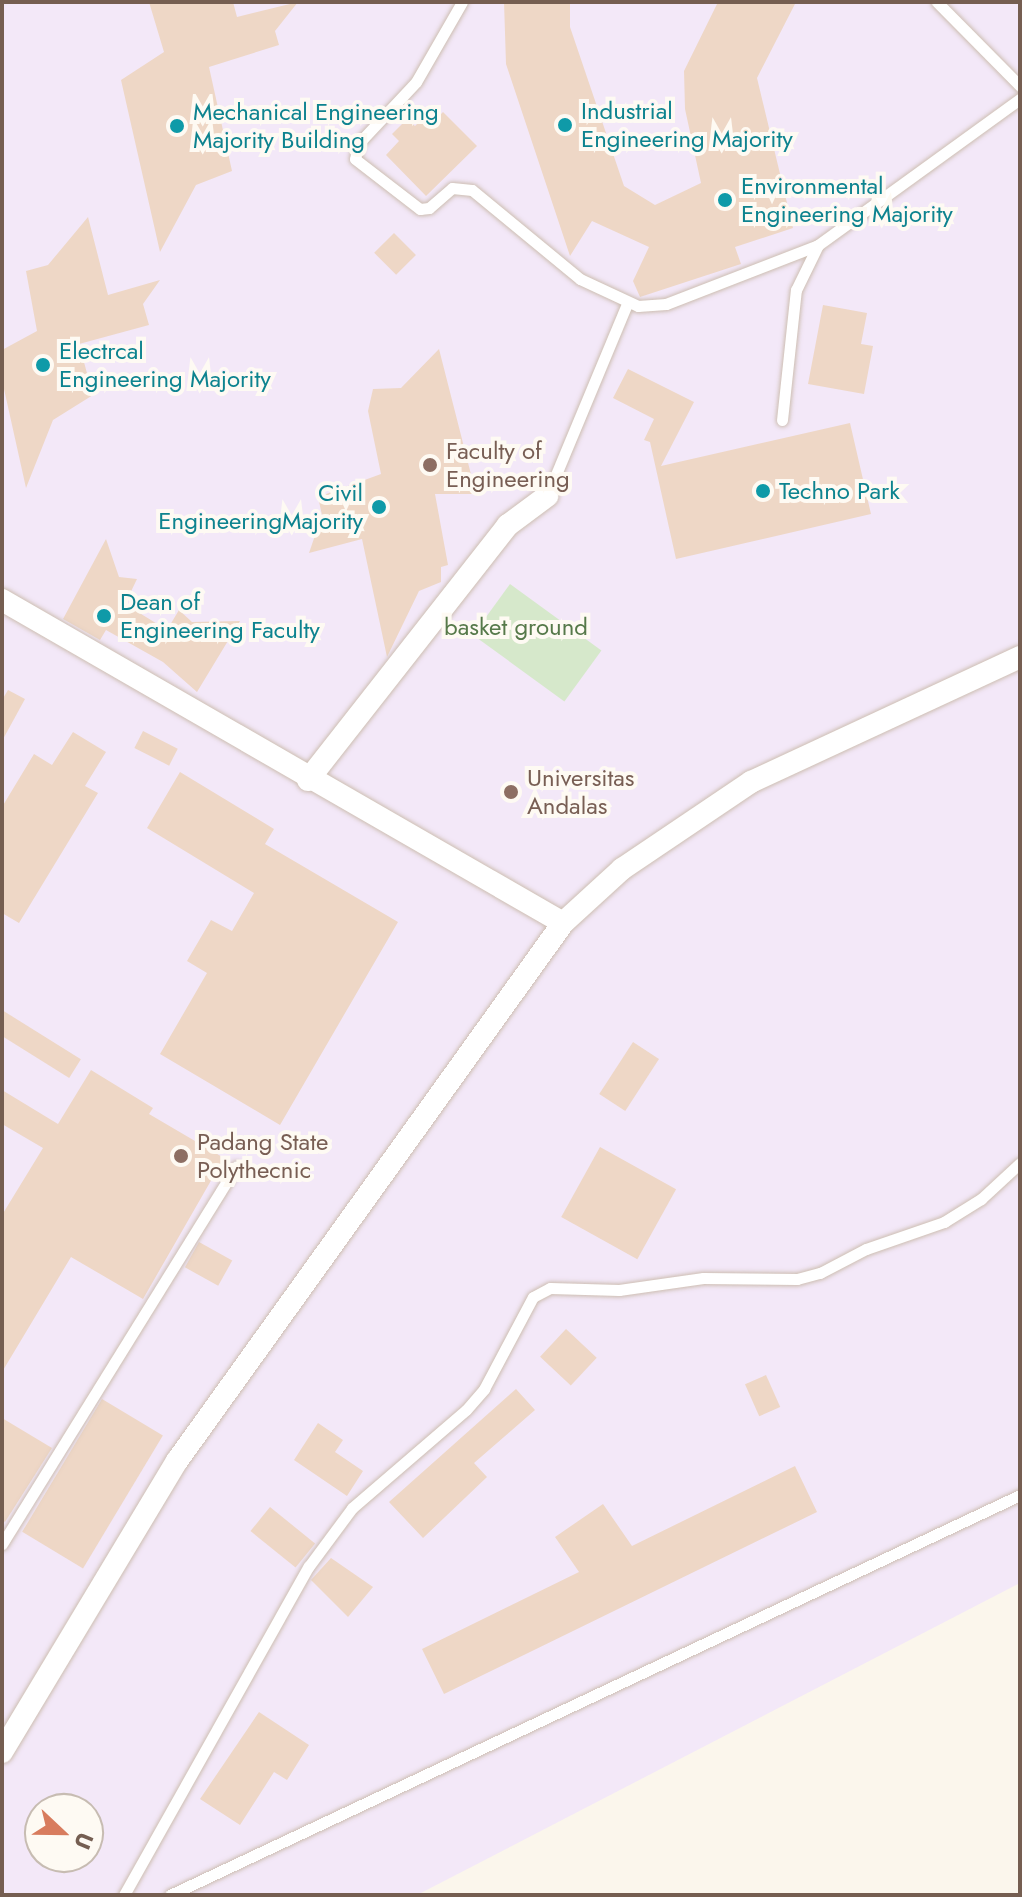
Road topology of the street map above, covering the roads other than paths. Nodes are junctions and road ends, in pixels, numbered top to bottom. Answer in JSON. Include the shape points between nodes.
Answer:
{"nodes":[{"id":1,"x":462,"y":2,"type":"edge"},
{"id":2,"x":937,"y":2,"type":"edge"},
{"id":3,"x":1020,"y":86,"type":"edge"},
{"id":4,"x":1020,"y":99,"type":"edge"},
{"id":5,"x":818,"y":245,"type":"junction"},
{"id":6,"x":627,"y":304,"type":"junction"},
{"id":7,"x":782,"y":420,"type":"dead end"},
{"id":8,"x":547,"y":496,"type":"joint"},
{"id":9,"x":2,"y":600,"type":"edge"},
{"id":10,"x":1020,"y":657,"type":"edge"},
{"id":11,"x":308,"y":780,"type":"junction"},
{"id":12,"x":563,"y":923,"type":"junction"},
{"id":13,"x":1020,"y":1163,"type":"edge"},
{"id":14,"x":236,"y":1167,"type":"dead end"},
{"id":15,"x":1020,"y":1495,"type":"edge"},
{"id":16,"x":2,"y":1544,"type":"edge"},
{"id":17,"x":2,"y":1752,"type":"edge"},
{"id":18,"x":124,"y":1895,"type":"edge"},
{"id":19,"x":170,"y":1895,"type":"edge"}],
"edges":[{"from":1,"to":6,"type":"lane","via":[[416,82],[358,144],[355,159],[420,209],[429,208],[452,188],[472,190],[580,279]]},
{"from":2,"to":3,"type":"lane"},
{"from":4,"to":5,"type":"lane"},
{"from":5,"to":6,"type":"lane","via":[[666,304]]},
{"from":5,"to":7,"type":"lane","via":[[796,290]]},
{"from":6,"to":8,"type":"lane"},
{"from":8,"to":11,"type":"street","via":[[508,525]]},
{"from":9,"to":11,"type":"street"},
{"from":10,"to":12,"type":"street","via":[[751,782],[622,869]]},
{"from":11,"to":12,"type":"street"},
{"from":12,"to":17,"type":"street","via":[[177,1461]]},
{"from":13,"to":18,"type":"lane","via":[[981,1199],[944,1222],[866,1249],[820,1273],[797,1279],[703,1278],[619,1290],[550,1288],[533,1297],[484,1389],[352,1508],[309,1566]]},
{"from":14,"to":16,"type":"lane"},
{"from":15,"to":19,"type":"lane"}]}
